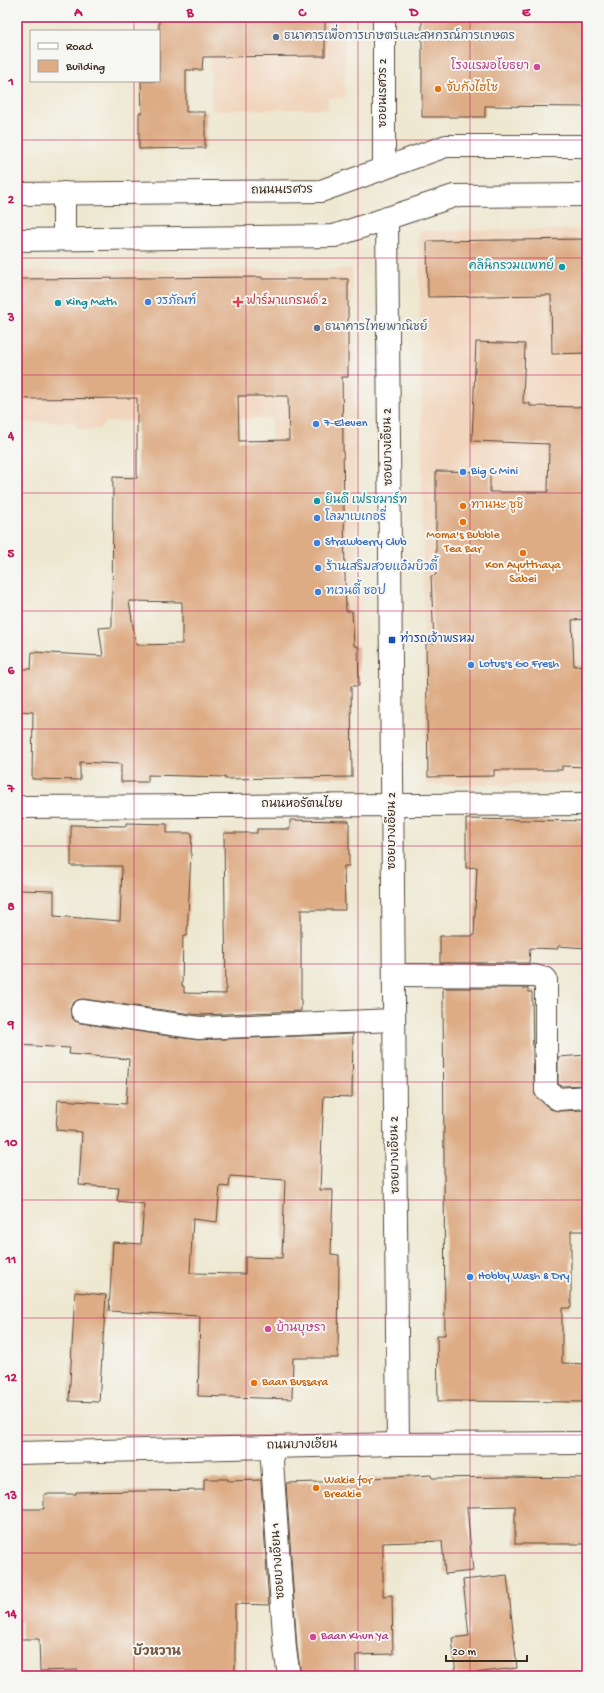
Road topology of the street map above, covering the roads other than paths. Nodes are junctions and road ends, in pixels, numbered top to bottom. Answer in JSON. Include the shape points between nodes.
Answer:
{"nodes":[{"id":1,"x":384,"y":17,"type":"edge"},
{"id":2,"x":587,"y":146,"type":"edge"},
{"id":3,"x":384,"y":168,"type":"junction"},
{"id":4,"x":64,"y":193,"type":"junction"},
{"id":5,"x":17,"y":194,"type":"edge"},
{"id":6,"x":587,"y":195,"type":"edge"},
{"id":7,"x":387,"y":218,"type":"junction"},
{"id":8,"x":64,"y":239,"type":"junction"},
{"id":9,"x":17,"y":240,"type":"edge"},
{"id":10,"x":587,"y":804,"type":"edge"},
{"id":11,"x":392,"y":805,"type":"junction"},
{"id":12,"x":17,"y":807,"type":"edge"},
{"id":13,"x":394,"y":975,"type":"junction"},
{"id":14,"x":82,"y":1011,"type":"dead end"},
{"id":15,"x":394,"y":1020,"type":"junction"},
{"id":16,"x":587,"y":1097,"type":"edge"},
{"id":17,"x":587,"y":1443,"type":"edge"},
{"id":18,"x":398,"y":1444,"type":"junction"},
{"id":19,"x":271,"y":1447,"type":"junction"},
{"id":20,"x":17,"y":1453,"type":"edge"},
{"id":21,"x":288,"y":1676,"type":"edge"}],
"edges":[{"from":1,"to":3,"type":"street","name":"ซอยนเรศวร 2"},
{"from":2,"to":3,"type":"street","name":"ถนนนเรศวร","via":[[446,146]]},
{"from":3,"to":4,"type":"street","name":"ถนนนเรศวร","via":[[321,191]]},
{"from":4,"to":5,"type":"street","name":"ถนนนเรศวร"},
{"from":4,"to":8,"type":"street"},
{"from":6,"to":7,"type":"street","via":[[454,196]]},
{"from":7,"to":8,"type":"street","via":[[334,236]]},
{"from":7,"to":11,"type":"street","name":"ซอยบางเอียน 2"},
{"from":8,"to":9,"type":"street"},
{"from":10,"to":11,"type":"street","name":"ถนนหอรัตนไชย"},
{"from":11,"to":12,"type":"street","name":"ถนนหอรัตนไชย"},
{"from":11,"to":13,"type":"street","name":"ซอยบางเอียน 2"},
{"from":13,"to":15,"type":"street","name":"ซอยบางเอียน 2"},
{"from":13,"to":16,"type":"street","via":[[534,976],[546,979],[546,1090],[558,1099]]},
{"from":14,"to":15,"type":"street","via":[[199,1028]]},
{"from":15,"to":18,"type":"street","name":"ซอยบางเอียน 2"},
{"from":17,"to":18,"type":"street","name":"ถนนบางเอียน"},
{"from":18,"to":19,"type":"street","name":"ถนนบางเอียน"},
{"from":19,"to":20,"type":"street","name":"ถนนบางเอียน"},
{"from":19,"to":21,"type":"street","name":"ซอยบางเอียน 1"}]}
